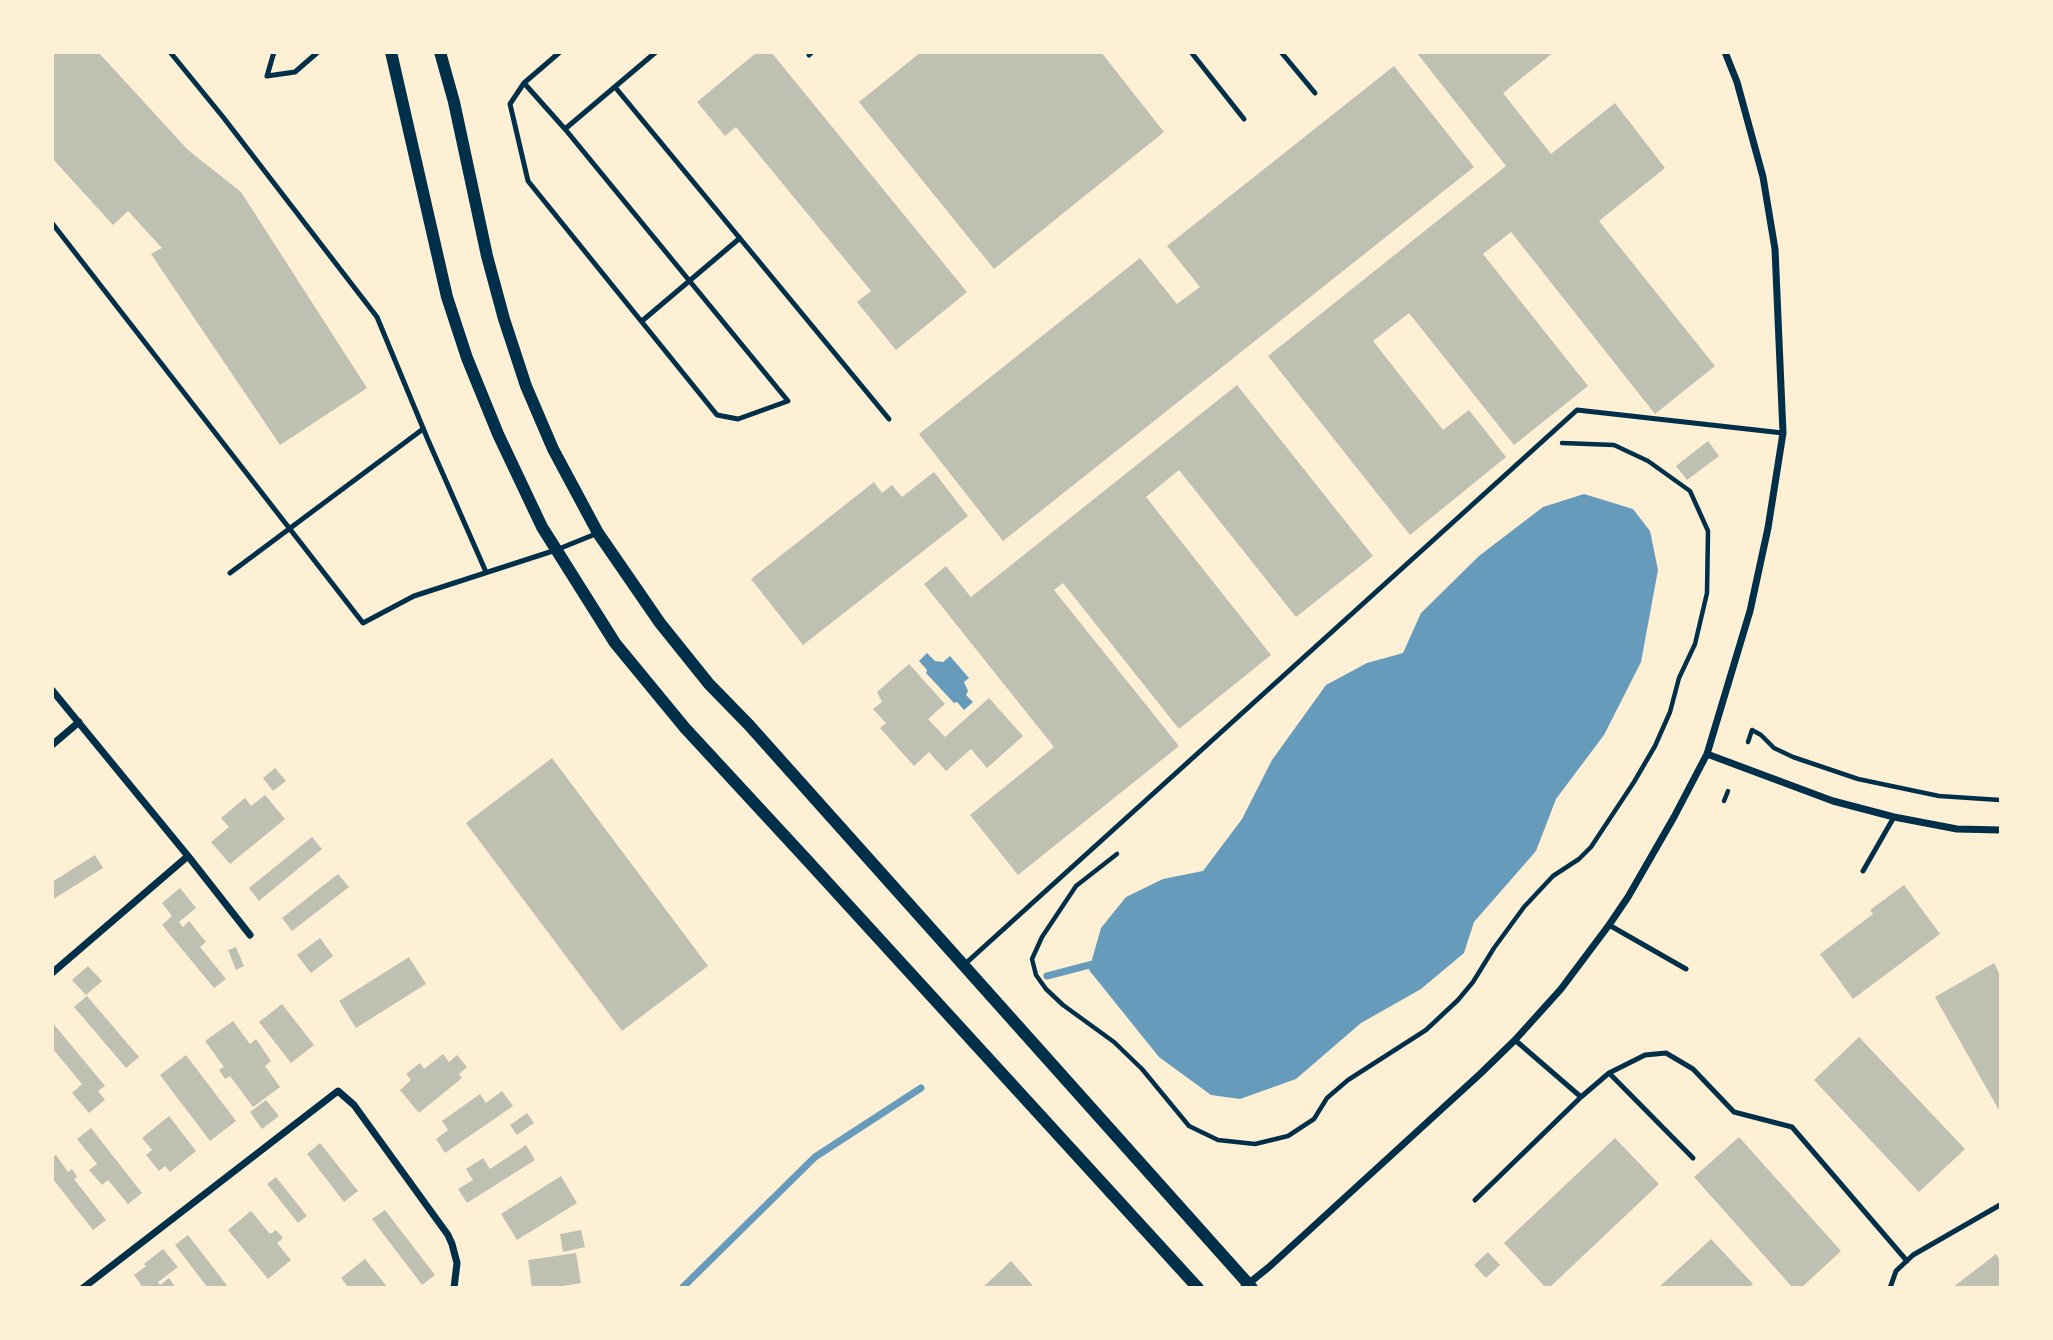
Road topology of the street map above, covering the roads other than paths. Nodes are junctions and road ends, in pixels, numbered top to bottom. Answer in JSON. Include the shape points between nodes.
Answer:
{"nodes":[{"id":1,"x":170,"y":52,"type":"edge"},
{"id":2,"x":274,"y":52,"type":"edge"},
{"id":3,"x":318,"y":52,"type":"edge"},
{"id":4,"x":391,"y":52,"type":"edge"},
{"id":5,"x":440,"y":52,"type":"edge"},
{"id":6,"x":559,"y":52,"type":"edge"},
{"id":7,"x":656,"y":52,"type":"edge"},
{"id":8,"x":1191,"y":52,"type":"edge"},
{"id":9,"x":1281,"y":52,"type":"edge"},
{"id":10,"x":1725,"y":52,"type":"edge"},
{"id":11,"x":524,"y":83,"type":"junction"},
{"id":12,"x":615,"y":87,"type":"junction"},
{"id":13,"x":1315,"y":93,"type":"dead end"},
{"id":14,"x":1244,"y":119,"type":"dead end"},
{"id":15,"x":565,"y":129,"type":"junction"},
{"id":16,"x":52,"y":223,"type":"edge"},
{"id":17,"x":740,"y":238,"type":"junction"},
{"id":18,"x":689,"y":280,"type":"junction"},
{"id":19,"x":642,"y":321,"type":"junction"},
{"id":20,"x":889,"y":419,"type":"dead end"},
{"id":21,"x":423,"y":429,"type":"junction"},
{"id":22,"x":1783,"y":433,"type":"junction"},
{"id":23,"x":289,"y":528,"type":"junction"},
{"id":24,"x":598,"y":533,"type":"junction"},
{"id":25,"x":556,"y":550,"type":"junction"},
{"id":26,"x":486,"y":572,"type":"junction"},
{"id":27,"x":230,"y":573,"type":"dead end"},
{"id":28,"x":52,"y":690,"type":"edge"},
{"id":29,"x":79,"y":722,"type":"junction"},
{"id":30,"x":52,"y":745,"type":"edge"},
{"id":31,"x":1707,"y":754,"type":"junction"},
{"id":32,"x":1894,"y":817,"type":"junction"},
{"id":33,"x":2000,"y":830,"type":"edge"},
{"id":34,"x":188,"y":856,"type":"junction"},
{"id":35,"x":1863,"y":871,"type":"dead end"},
{"id":36,"x":1609,"y":925,"type":"junction"},
{"id":37,"x":250,"y":935,"type":"dead end"},
{"id":38,"x":963,"y":965,"type":"junction"},
{"id":39,"x":1686,"y":969,"type":"dead end"},
{"id":40,"x":52,"y":973,"type":"edge"},
{"id":41,"x":1515,"y":1040,"type":"junction"},
{"id":42,"x":1609,"y":1073,"type":"junction"},
{"id":43,"x":1581,"y":1097,"type":"junction"},
{"id":44,"x":1693,"y":1158,"type":"dead end"},
{"id":45,"x":1475,"y":1200,"type":"dead end"},
{"id":46,"x":2000,"y":1205,"type":"edge"},
{"id":47,"x":1907,"y":1261,"type":"junction"},
{"id":48,"x":1248,"y":1286,"type":"edge"},
{"id":49,"x":83,"y":1287,"type":"edge"},
{"id":50,"x":454,"y":1287,"type":"edge"},
{"id":51,"x":1198,"y":1287,"type":"edge"},
{"id":52,"x":1890,"y":1287,"type":"edge"}],
"edges":[{"from":1,"to":21,"type":"lane","via":[[377,317]]},
{"from":2,"to":3,"type":"lane","via":[[267,76],[295,72]]},
{"from":4,"to":25,"type":"street","via":[[447,297],[467,358],[498,434]]},
{"from":5,"to":24,"type":"street","via":[[504,320],[553,449]]},
{"from":6,"to":11,"type":"lane"},
{"from":7,"to":12,"type":"lane"},
{"from":8,"to":14,"type":"lane"},
{"from":9,"to":13,"type":"lane"},
{"from":10,"to":22,"type":"street","via":[[1763,177],[1775,249]]},
{"from":11,"to":15,"type":"lane"},
{"from":11,"to":19,"type":"lane","via":[[510,104],[527,181]]},
{"from":12,"to":15,"type":"lane"},
{"from":12,"to":17,"type":"lane"},
{"from":15,"to":18,"type":"lane"},
{"from":16,"to":23,"type":"lane"},
{"from":17,"to":18,"type":"lane"},
{"from":17,"to":20,"type":"lane"},
{"from":18,"to":19,"type":"lane"},
{"from":18,"to":19,"type":"lane","via":[[788,401],[738,419],[718,415]]},
{"from":21,"to":23,"type":"lane"},
{"from":21,"to":26,"type":"lane"},
{"from":22,"to":31,"type":"street","via":[[1751,611]]},
{"from":22,"to":38,"type":"lane","via":[[1577,410]]},
{"from":23,"to":26,"type":"lane","via":[[363,623],[414,596]]},
{"from":23,"to":27,"type":"lane"},
{"from":24,"to":25,"type":"lane"},
{"from":24,"to":38,"type":"street","via":[[709,684]]},
{"from":25,"to":26,"type":"lane"},
{"from":25,"to":51,"type":"street","via":[[615,643],[685,728]]},
{"from":28,"to":29,"type":"street"},
{"from":29,"to":30,"type":"street"},
{"from":29,"to":34,"type":"street"},
{"from":31,"to":32,"type":"street","via":[[1833,801]]},
{"from":31,"to":36,"type":"street"},
{"from":32,"to":33,"type":"street"},
{"from":32,"to":35,"type":"lane"},
{"from":34,"to":37,"type":"street"},
{"from":34,"to":40,"type":"street"},
{"from":36,"to":39,"type":"lane"},
{"from":36,"to":41,"type":"street"},
{"from":38,"to":48,"type":"street"},
{"from":41,"to":43,"type":"lane"},
{"from":41,"to":48,"type":"street"},
{"from":42,"to":43,"type":"lane"},
{"from":42,"to":44,"type":"lane"},
{"from":42,"to":47,"type":"lane","via":[[1645,1055],[1666,1052],[1693,1069],[1734,1112],[1792,1127]]},
{"from":43,"to":45,"type":"lane"},
{"from":46,"to":47,"type":"lane"},
{"from":47,"to":52,"type":"lane","via":[[1896,1271]]},
{"from":49,"to":50,"type":"street","via":[[338,1091],[354,1105],[448,1235],[457,1263]]}]}
